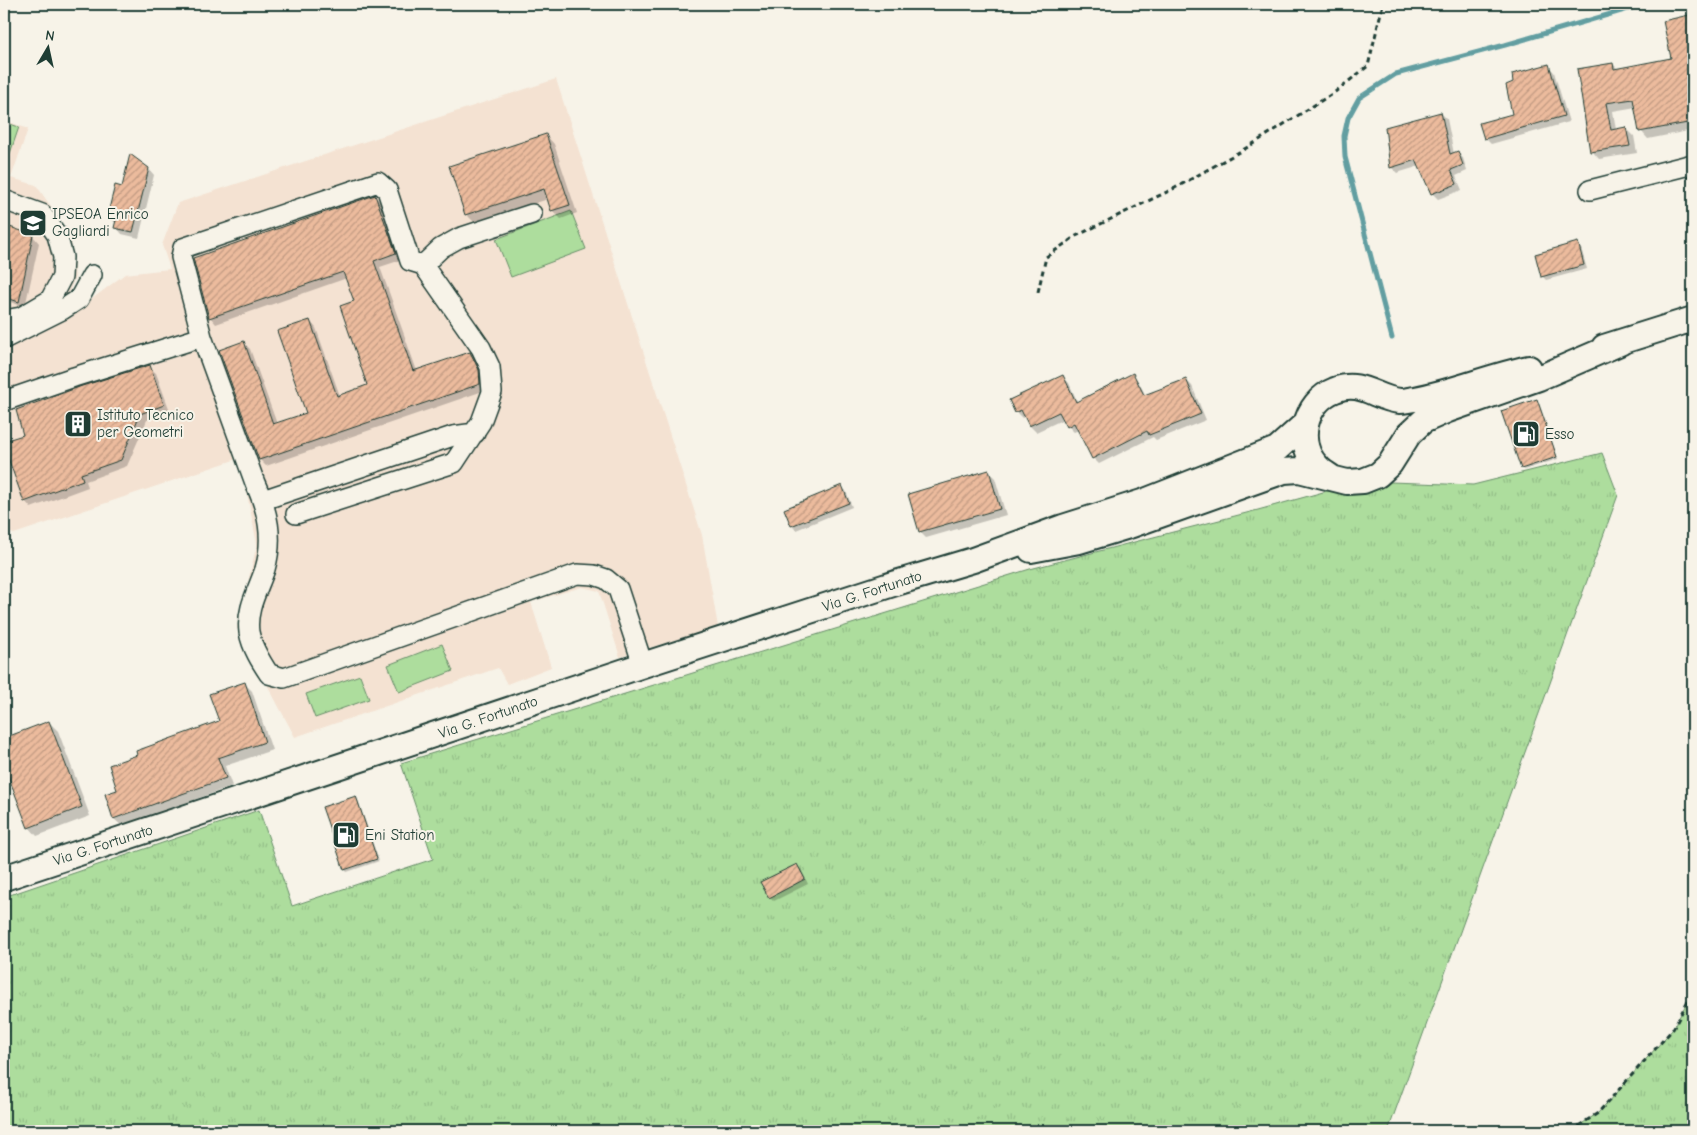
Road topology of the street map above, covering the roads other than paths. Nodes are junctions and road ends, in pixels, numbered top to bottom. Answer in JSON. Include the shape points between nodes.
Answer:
{"nodes":[{"id":1,"x":1693,"y":164,"type":"edge"},
{"id":2,"x":1590,"y":190,"type":"dead end"},
{"id":3,"x":4,"y":200,"type":"edge"},
{"id":4,"x":532,"y":214,"type":"dead end"},
{"id":5,"x":423,"y":265,"type":"junction"},
{"id":6,"x":92,"y":275,"type":"dead end"},
{"id":7,"x":1693,"y":319,"type":"edge"},
{"id":8,"x":4,"y":320,"type":"edge"},
{"id":9,"x":202,"y":337,"type":"junction"},
{"id":10,"x":4,"y":339,"type":"edge"},
{"id":11,"x":1620,"y":343,"type":"junction"},
{"id":12,"x":1380,"y":395,"type":"junction"},
{"id":13,"x":4,"y":401,"type":"edge"},
{"id":14,"x":1306,"y":423,"type":"junction"},
{"id":15,"x":475,"y":433,"type":"junction"},
{"id":16,"x":1398,"y":450,"type":"junction"},
{"id":17,"x":1331,"y":477,"type":"junction"},
{"id":18,"x":263,"y":500,"type":"junction"},
{"id":19,"x":296,"y":514,"type":"dead end"},
{"id":20,"x":973,"y":560,"type":"junction"},
{"id":21,"x":643,"y":665,"type":"junction"},
{"id":22,"x":4,"y":878,"type":"edge"}],
"edges":[{"from":1,"to":2,"type":"street"},
{"from":3,"to":8,"type":"street","via":[[42,214],[57,235],[63,257],[62,277],[50,300],[21,317]]},
{"from":4,"to":5,"type":"street","via":[[459,238],[440,248]]},
{"from":5,"to":9,"type":"street","via":[[410,261],[386,190],[378,182],[183,248],[181,257]]},
{"from":5,"to":15,"type":"street","via":[[482,348],[490,367],[492,392]]},
{"from":6,"to":10,"type":"street","via":[[79,299]]},
{"from":7,"to":11,"type":"main road"},
{"from":9,"to":13,"type":"street"},
{"from":9,"to":18,"type":"street"},
{"from":11,"to":12,"type":"main road","via":[[1429,396],[1401,401]]},
{"from":11,"to":16,"type":"main road","via":[[1539,378],[1424,421],[1408,434]]},
{"from":12,"to":14,"type":"main road","via":[[1351,386],[1336,390],[1322,397],[1312,408]]},
{"from":12,"to":16,"type":"main road","via":[[1398,420]]},
{"from":14,"to":17,"type":"main road","via":[[1304,438],[1309,454],[1318,468]]},
{"from":14,"to":20,"type":"main road","via":[[1277,450],[1145,501]]},
{"from":15,"to":18,"type":"street","via":[[453,436]]},
{"from":15,"to":19,"type":"street","via":[[454,463]]},
{"from":16,"to":17,"type":"main road","via":[[1378,475],[1363,481],[1347,482]]},
{"from":17,"to":20,"type":"main road","via":[[1298,470],[1284,471],[1079,541]]},
{"from":18,"to":21,"type":"street","via":[[270,526],[269,545],[265,569],[250,610],[250,632],[258,657],[269,674],[284,678],[577,574],[606,579],[618,590]]},
{"from":20,"to":21,"type":"main road","name":"Via G. Fortunato"},
{"from":21,"to":22,"type":"main road","name":"Via G. Fortunato"}]}
